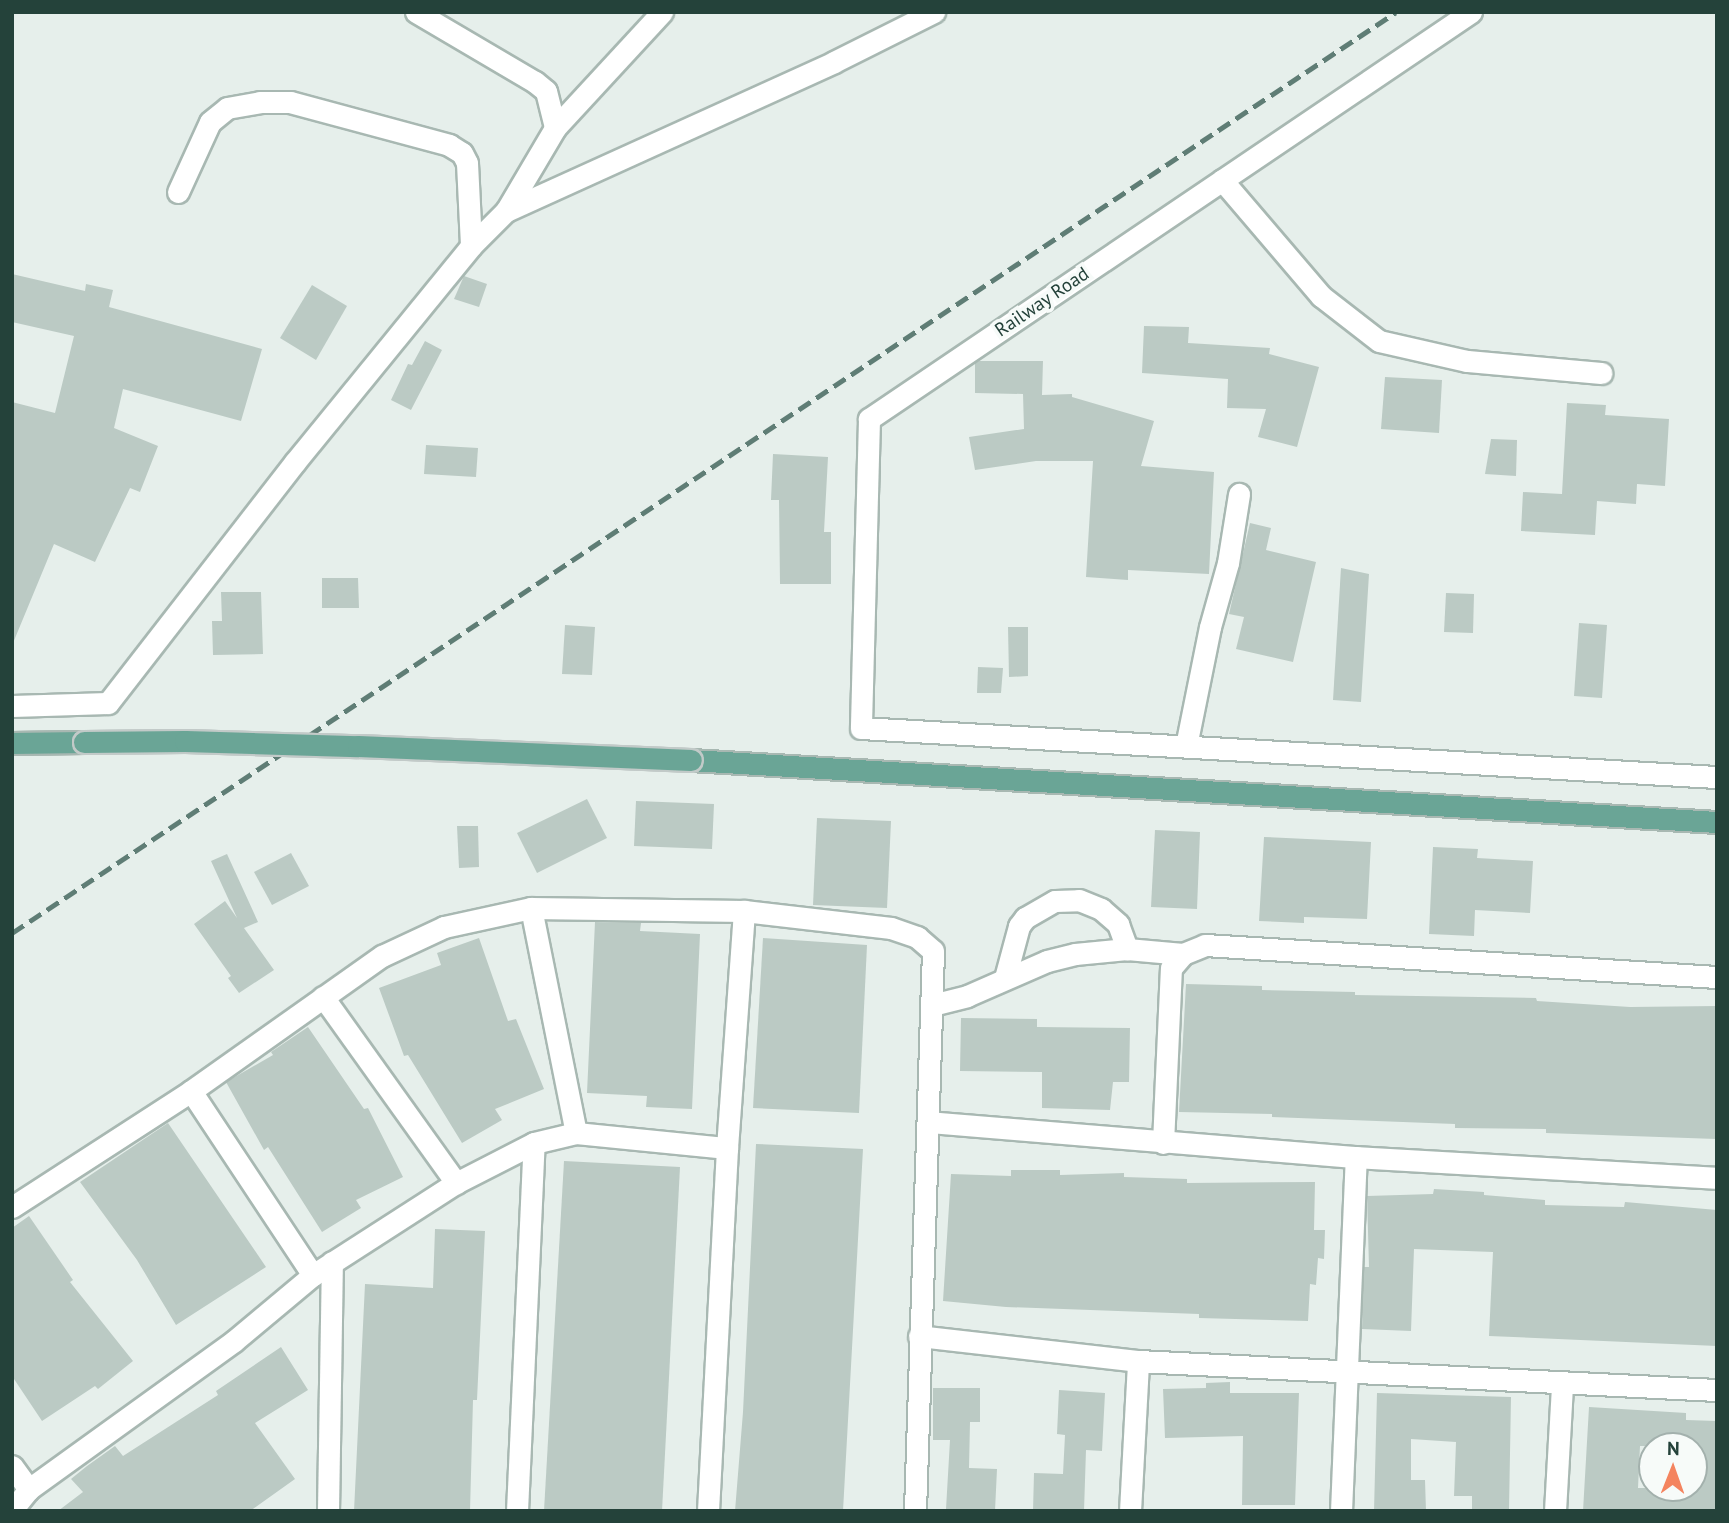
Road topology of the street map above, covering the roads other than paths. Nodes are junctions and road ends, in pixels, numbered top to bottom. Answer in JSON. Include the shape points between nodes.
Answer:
{"nodes":[{"id":1,"x":416,"y":12,"type":"edge"},
{"id":2,"x":662,"y":12,"type":"edge"},
{"id":3,"x":934,"y":12,"type":"edge"},
{"id":4,"x":1471,"y":12,"type":"edge"},
{"id":5,"x":555,"y":128,"type":"junction"},
{"id":6,"x":1222,"y":180,"type":"junction"},
{"id":7,"x":177,"y":192,"type":"dead end"},
{"id":8,"x":506,"y":211,"type":"junction"},
{"id":9,"x":471,"y":246,"type":"junction"},
{"id":10,"x":1601,"y":373,"type":"dead end"},
{"id":11,"x":1239,"y":494,"type":"dead end"},
{"id":12,"x":12,"y":706,"type":"edge"},
{"id":13,"x":12,"y":743,"type":"edge"},
{"id":14,"x":1186,"y":746,"type":"junction"},
{"id":15,"x":1717,"y":776,"type":"edge"},
{"id":16,"x":1717,"y":822,"type":"edge"},
{"id":17,"x":531,"y":908,"type":"junction"},
{"id":18,"x":744,"y":911,"type":"junction"},
{"id":19,"x":1127,"y":948,"type":"junction"},
{"id":20,"x":1183,"y":954,"type":"junction"},
{"id":21,"x":1717,"y":977,"type":"edge"},
{"id":22,"x":1005,"y":978,"type":"junction"},
{"id":23,"x":323,"y":997,"type":"junction"},
{"id":24,"x":932,"y":1005,"type":"junction"},
{"id":25,"x":191,"y":1091,"type":"junction"},
{"id":26,"x":928,"y":1122,"type":"junction"},
{"id":27,"x":576,"y":1133,"type":"junction"},
{"id":28,"x":534,"y":1143,"type":"junction"},
{"id":29,"x":1163,"y":1143,"type":"junction"},
{"id":30,"x":727,"y":1148,"type":"junction"},
{"id":31,"x":1356,"y":1157,"type":"junction"},
{"id":32,"x":1717,"y":1178,"type":"edge"},
{"id":33,"x":456,"y":1184,"type":"junction"},
{"id":34,"x":12,"y":1207,"type":"edge"},
{"id":35,"x":332,"y":1262,"type":"junction"},
{"id":36,"x":313,"y":1275,"type":"junction"},
{"id":37,"x":919,"y":1336,"type":"junction"},
{"id":38,"x":1138,"y":1361,"type":"junction"},
{"id":39,"x":1348,"y":1373,"type":"junction"},
{"id":40,"x":1562,"y":1384,"type":"junction"},
{"id":41,"x":1717,"y":1390,"type":"edge"},
{"id":42,"x":12,"y":1466,"type":"edge"},
{"id":43,"x":29,"y":1489,"type":"junction"},
{"id":44,"x":12,"y":1510,"type":"edge"},
{"id":45,"x":328,"y":1511,"type":"edge"},
{"id":46,"x":517,"y":1511,"type":"edge"},
{"id":47,"x":708,"y":1511,"type":"edge"},
{"id":48,"x":915,"y":1511,"type":"edge"},
{"id":49,"x":1130,"y":1511,"type":"edge"},
{"id":50,"x":1341,"y":1511,"type":"edge"},
{"id":51,"x":1555,"y":1511,"type":"edge"}],
"edges":[{"from":1,"to":5,"type":"street","via":[[546,91]]},
{"from":2,"to":5,"type":"street"},
{"from":3,"to":8,"type":"street"},
{"from":4,"to":6,"type":"street","name":"Railway Road"},
{"from":5,"to":8,"type":"street"},
{"from":6,"to":10,"type":"street","via":[[1321,296],[1380,341],[1467,361]]},
{"from":6,"to":14,"type":"street","name":"Railway Road","via":[[869,419],[862,728]]},
{"from":7,"to":9,"type":"street","via":[[210,122],[227,108],[290,102],[449,145],[462,153],[467,163]]},
{"from":8,"to":9,"type":"street"},
{"from":9,"to":12,"type":"street","via":[[108,703]]},
{"from":11,"to":14,"type":"street","via":[[1228,564]]},
{"from":13,"to":16,"type":"main road","bridge":true,"via":[[331,745],[691,760]]},
{"from":14,"to":15,"type":"street"},
{"from":17,"to":18,"type":"street"},
{"from":17,"to":23,"type":"street","via":[[444,927],[382,956]]},
{"from":17,"to":27,"type":"street"},
{"from":18,"to":24,"type":"street","via":[[844,920],[917,937],[933,951]]},
{"from":18,"to":30,"type":"street"},
{"from":19,"to":20,"type":"street"},
{"from":19,"to":22,"type":"street","via":[[1046,961]]},
{"from":19,"to":22,"type":"street","via":[[1110,915],[1079,900],[1055,901],[1020,926]]},
{"from":20,"to":21,"type":"street","via":[[1205,945]]},
{"from":20,"to":29,"type":"street","via":[[1171,968]]},
{"from":22,"to":24,"type":"street","via":[[967,996]]},
{"from":23,"to":25,"type":"street"},
{"from":23,"to":33,"type":"street"},
{"from":24,"to":26,"type":"street"},
{"from":25,"to":34,"type":"street"},
{"from":25,"to":36,"type":"street"},
{"from":26,"to":29,"type":"street"},
{"from":26,"to":37,"type":"street"},
{"from":27,"to":28,"type":"street"},
{"from":27,"to":30,"type":"street"},
{"from":28,"to":33,"type":"street"},
{"from":28,"to":46,"type":"street"},
{"from":29,"to":31,"type":"street"},
{"from":30,"to":47,"type":"street"},
{"from":31,"to":32,"type":"street"},
{"from":31,"to":39,"type":"street"},
{"from":33,"to":35,"type":"street"},
{"from":35,"to":36,"type":"street"},
{"from":35,"to":45,"type":"street"},
{"from":36,"to":43,"type":"street","via":[[234,1341]]},
{"from":37,"to":38,"type":"street"},
{"from":37,"to":48,"type":"street"},
{"from":38,"to":39,"type":"street"},
{"from":38,"to":49,"type":"street"},
{"from":39,"to":40,"type":"street"},
{"from":39,"to":50,"type":"street"},
{"from":40,"to":41,"type":"street"},
{"from":40,"to":51,"type":"street"},
{"from":42,"to":43,"type":"street"},
{"from":43,"to":44,"type":"street"}]}
